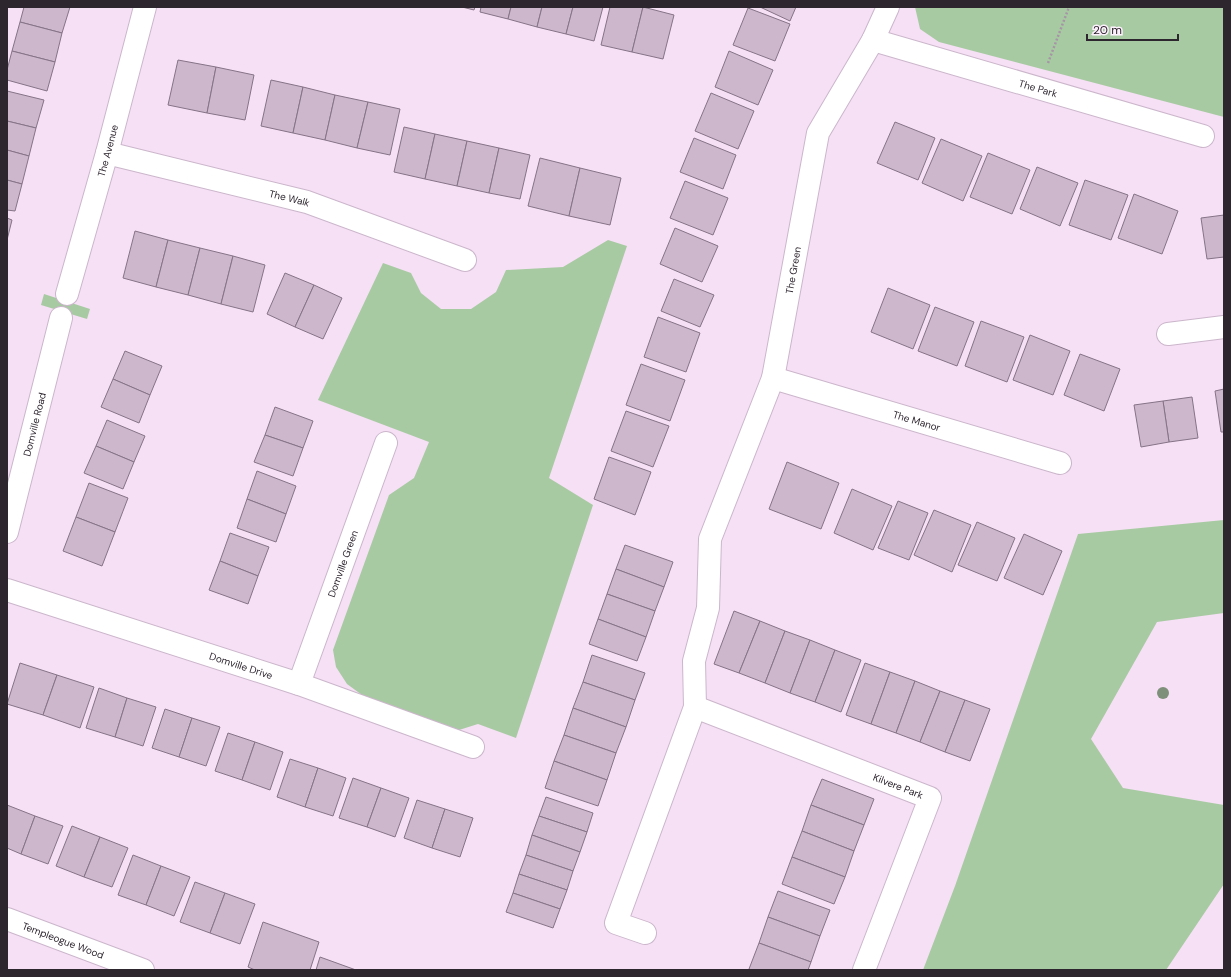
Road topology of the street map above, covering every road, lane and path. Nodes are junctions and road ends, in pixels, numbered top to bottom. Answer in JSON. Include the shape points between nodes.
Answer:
{"nodes":[{"id":1,"x":145,"y":7,"type":"edge"},
{"id":2,"x":888,"y":7,"type":"edge"},
{"id":3,"x":1069,"y":7,"type":"edge"},
{"id":4,"x":873,"y":40,"type":"junction"},
{"id":5,"x":1048,"y":64,"type":"dead end"},
{"id":6,"x":1203,"y":136,"type":"dead end"},
{"id":7,"x":108,"y":153,"type":"junction"},
{"id":8,"x":465,"y":260,"type":"dead end"},
{"id":9,"x":67,"y":294,"type":"dead end"},
{"id":10,"x":61,"y":318,"type":"dead end"},
{"id":11,"x":1224,"y":327,"type":"edge"},
{"id":12,"x":1168,"y":334,"type":"dead end"},
{"id":13,"x":773,"y":378,"type":"junction"},
{"id":14,"x":386,"y":443,"type":"dead end"},
{"id":15,"x":1060,"y":463,"type":"dead end"},
{"id":16,"x":7,"y":532,"type":"edge"},
{"id":17,"x":7,"y":590,"type":"edge"},
{"id":18,"x":299,"y":684,"type":"junction"},
{"id":19,"x":694,"y":707,"type":"junction"},
{"id":20,"x":473,"y":747,"type":"dead end"},
{"id":21,"x":7,"y":919,"type":"edge"},
{"id":22,"x":645,"y":933,"type":"dead end"},
{"id":23,"x":143,"y":970,"type":"edge"},
{"id":24,"x":864,"y":970,"type":"edge"}],
"edges":[{"from":1,"to":7,"type":"street","name":"The Avenue"},
{"from":2,"to":4,"type":"street","name":"The Green"},
{"from":3,"to":5,"type":"path"},
{"from":4,"to":6,"type":"street","name":"The Park"},
{"from":4,"to":13,"type":"street","name":"The Green","via":[[818,134]]},
{"from":7,"to":8,"type":"street","name":"The Walk","via":[[307,202]]},
{"from":7,"to":9,"type":"street","name":"The Avenue"},
{"from":10,"to":16,"type":"street","name":"Domville Road"},
{"from":11,"to":12,"type":"street"},
{"from":13,"to":15,"type":"street","name":"The Manor"},
{"from":13,"to":19,"type":"street","name":"The Green","via":[[710,539],[708,608],[694,661]]},
{"from":14,"to":18,"type":"street","name":"Domville Green"},
{"from":17,"to":18,"type":"street","name":"Domville Drive"},
{"from":18,"to":20,"type":"street","name":"Domville Drive"},
{"from":19,"to":22,"type":"street","via":[[616,922]]},
{"from":19,"to":24,"type":"street","name":"Kilvere Park","via":[[930,798]]},
{"from":21,"to":23,"type":"street","name":"Templeogue Wood"}]}
